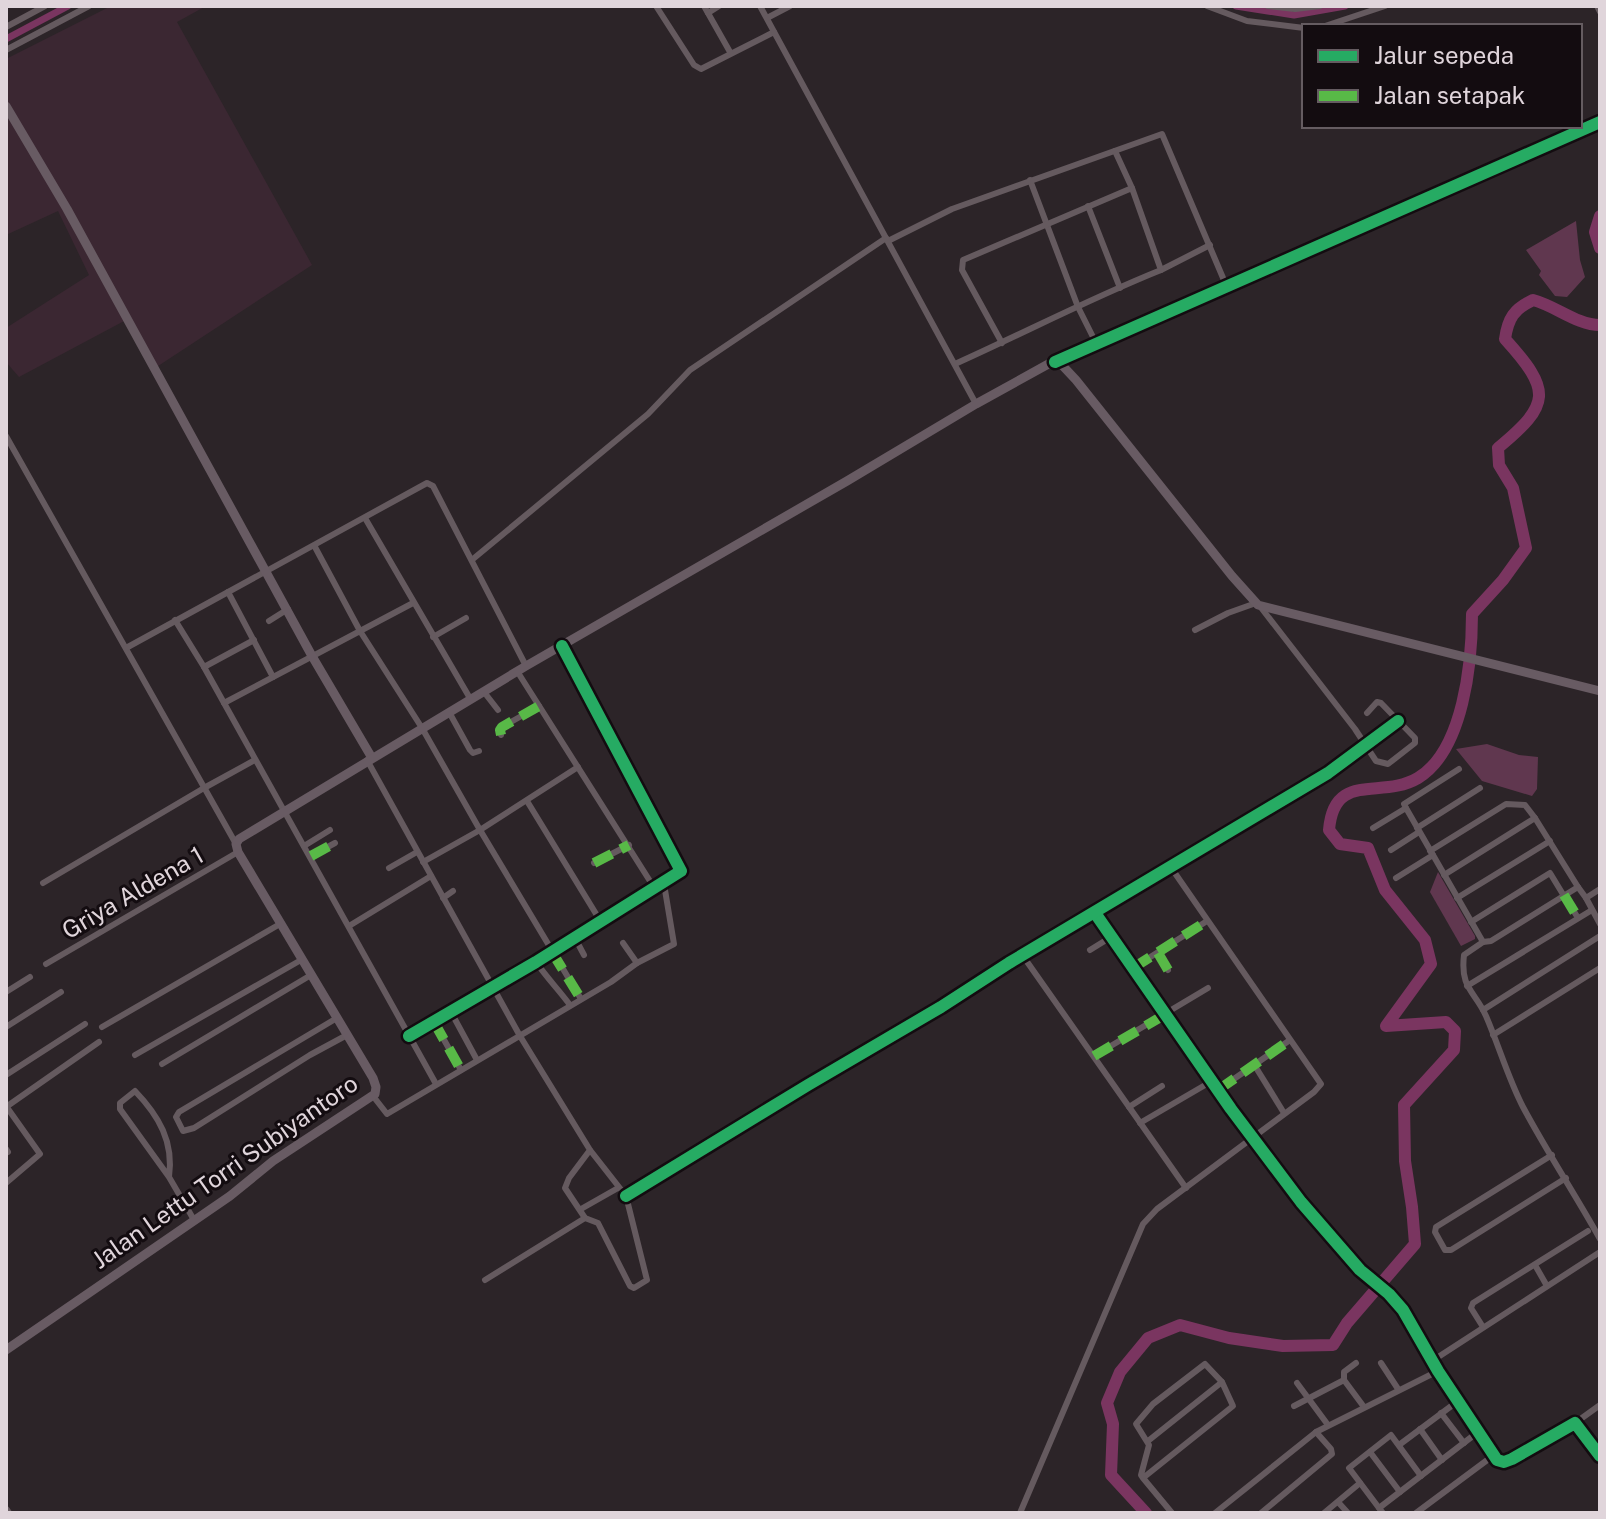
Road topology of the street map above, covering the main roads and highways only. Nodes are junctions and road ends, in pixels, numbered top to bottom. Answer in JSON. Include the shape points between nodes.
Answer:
{"nodes":[{"id":1,"x":6,"y":106,"type":"edge"},
{"id":2,"x":1600,"y":691,"type":"edge"},
{"id":3,"x":370,"y":759,"type":"junction"},
{"id":4,"x":6,"y":1350,"type":"edge"}],
"edges":[{"from":1,"to":3,"type":"main road"},
{"from":2,"to":3,"type":"main road","via":[[1257,604],[1076,380],[1055,362]]},
{"from":3,"to":4,"type":"main road","name":"Jalan Lettu Torri Subiyantoro","via":[[242,837],[237,848],[375,1083],[373,1096]]}]}
